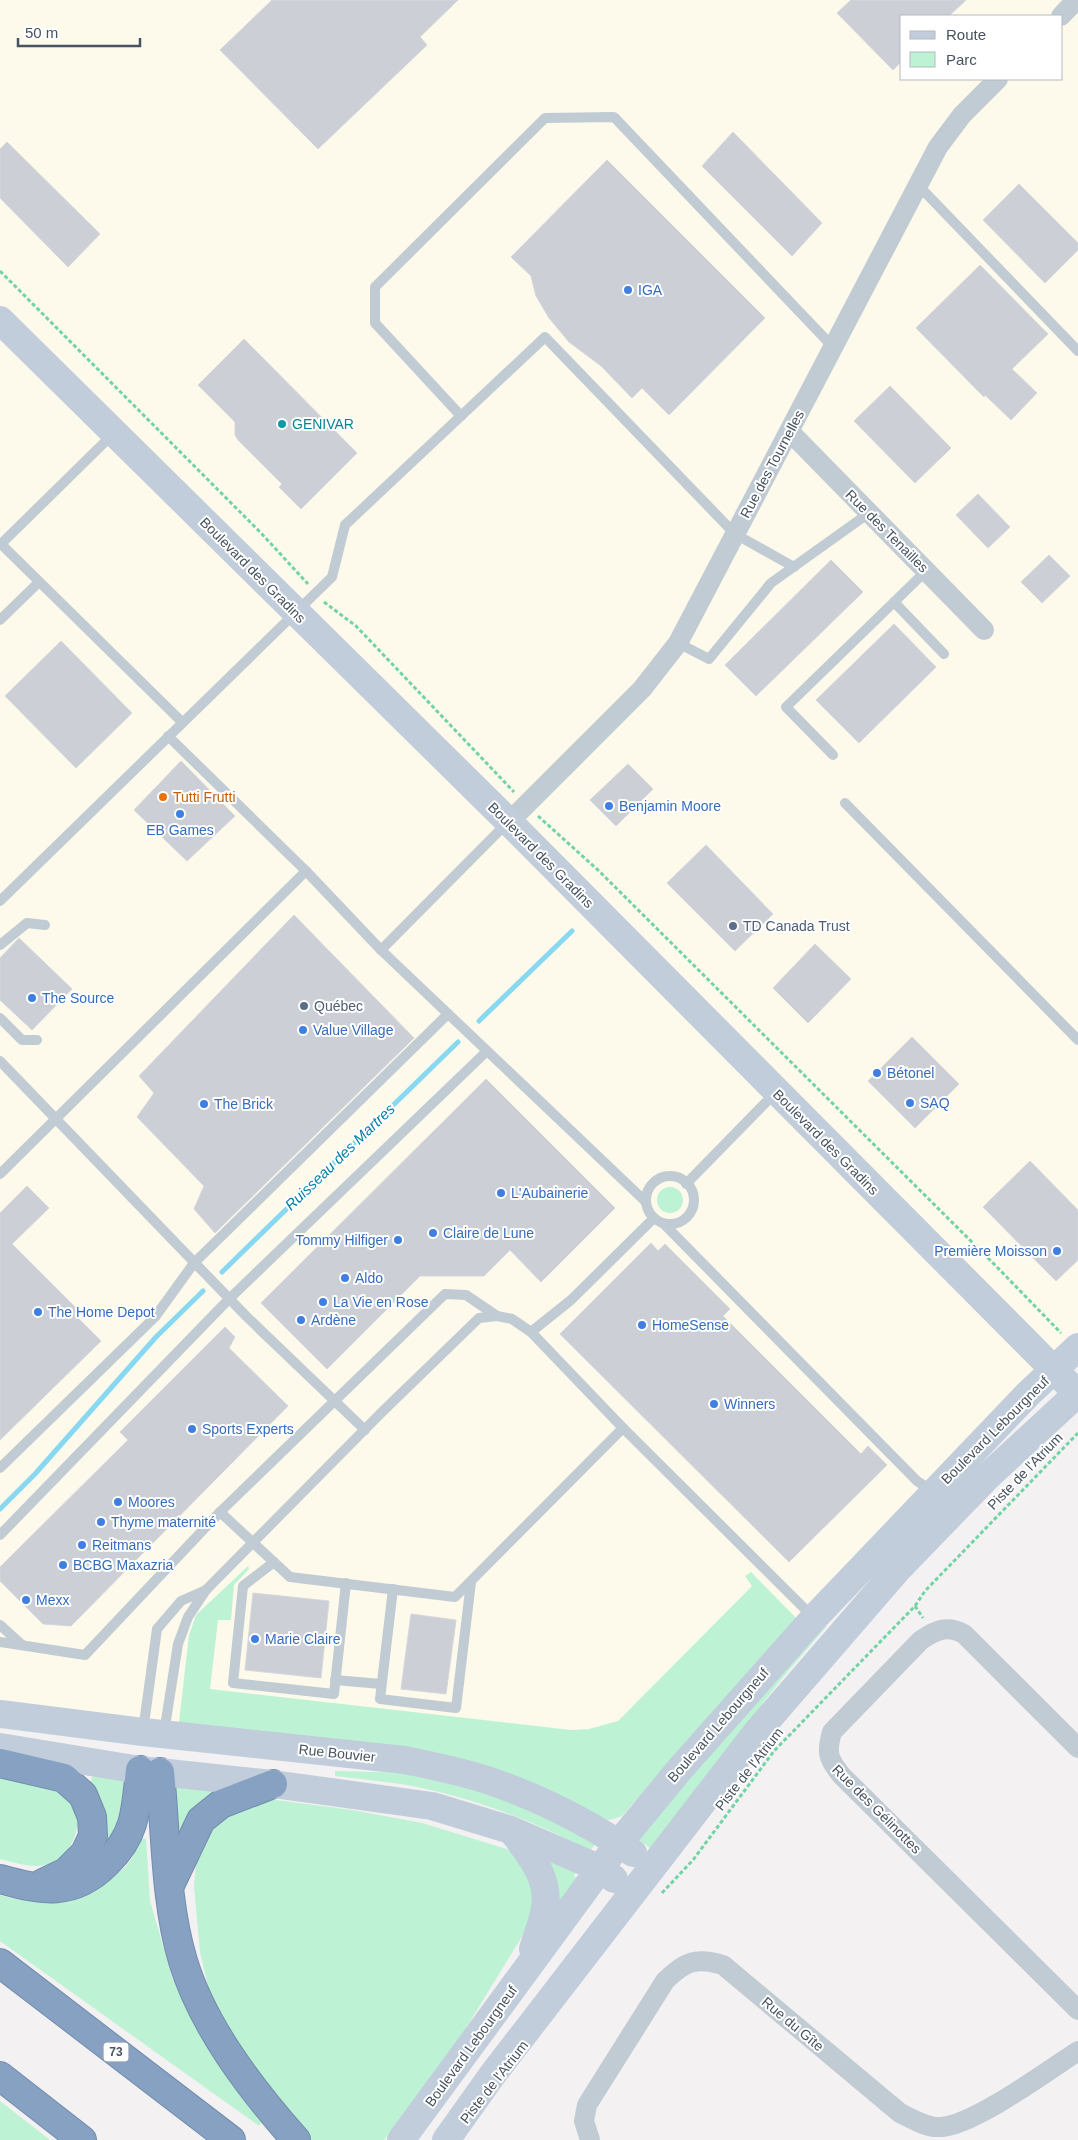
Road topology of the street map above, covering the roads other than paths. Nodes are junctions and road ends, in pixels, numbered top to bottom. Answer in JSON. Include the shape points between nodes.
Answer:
{"nodes":[{"id":1,"x":1076,"y":0,"type":"edge"},
{"id":2,"x":1061,"y":15,"type":"edge"},
{"id":3,"x":997,"y":80,"type":"edge"},
{"id":4,"x":918,"y":185,"type":"junction"},
{"id":5,"x":0,"y":320,"type":"edge"},
{"id":6,"x":833,"y":347,"type":"junction"},
{"id":7,"x":1078,"y":352,"type":"edge"},
{"id":8,"x":461,"y":416,"type":"junction"},
{"id":9,"x":790,"y":432,"type":"junction"},
{"id":10,"x":114,"y":433,"type":"junction"},
{"id":11,"x":868,"y":513,"type":"junction"},
{"id":12,"x":735,"y":534,"type":"junction"},
{"id":13,"x":1,"y":543,"type":"edge"},
{"id":14,"x":794,"y":567,"type":"junction"},
{"id":15,"x":926,"y":571,"type":"junction"},
{"id":16,"x":39,"y":582,"type":"junction"},
{"id":17,"x":894,"y":602,"type":"junction"},
{"id":18,"x":295,"y":611,"type":"junction"},
{"id":19,"x":0,"y":620,"type":"edge"},
{"id":20,"x":984,"y":630,"type":"dead end"},
{"id":21,"x":678,"y":643,"type":"junction"},
{"id":22,"x":944,"y":654,"type":"dead end"},
{"id":23,"x":182,"y":722,"type":"junction"},
{"id":24,"x":168,"y":736,"type":"junction"},
{"id":25,"x":833,"y":755,"type":"dead end"},
{"id":26,"x":844,"y":803,"type":"dead end"},
{"id":27,"x":509,"y":822,"type":"junction"},
{"id":28,"x":306,"y":871,"type":"junction"},
{"id":29,"x":0,"y":901,"type":"edge"},
{"id":30,"x":45,"y":925,"type":"dead end"},
{"id":31,"x":0,"y":945,"type":"edge"},
{"id":32,"x":381,"y":950,"type":"junction"},
{"id":33,"x":448,"y":1014,"type":"junction"},
{"id":34,"x":0,"y":1018,"type":"edge"},
{"id":35,"x":37,"y":1040,"type":"dead end"},
{"id":36,"x":1078,"y":1040,"type":"edge"},
{"id":37,"x":487,"y":1051,"type":"junction"},
{"id":38,"x":0,"y":1061,"type":"edge"},
{"id":39,"x":776,"y":1092,"type":"junction"},
{"id":40,"x":57,"y":1118,"type":"junction"},
{"id":41,"x":0,"y":1174,"type":"edge"},
{"id":42,"x":686,"y":1184,"type":"junction"},
{"id":43,"x":646,"y":1202,"type":"junction"},
{"id":44,"x":654,"y":1218,"type":"junction"},
{"id":45,"x":664,"y":1223,"type":"junction"},
{"id":46,"x":194,"y":1263,"type":"junction"},
{"id":47,"x":230,"y":1299,"type":"junction"},
{"id":48,"x":497,"y":1316,"type":"junction"},
{"id":49,"x":531,"y":1332,"type":"junction"},
{"id":50,"x":1078,"y":1347,"type":"edge"},
{"id":51,"x":1054,"y":1370,"type":"junction"},
{"id":52,"x":1078,"y":1394,"type":"edge"},
{"id":53,"x":335,"y":1402,"type":"junction"},
{"id":54,"x":623,"y":1428,"type":"junction"},
{"id":55,"x":365,"y":1430,"type":"junction"},
{"id":56,"x":0,"y":1468,"type":"edge"},
{"id":57,"x":934,"y":1492,"type":"junction"},
{"id":58,"x":220,"y":1512,"type":"junction"},
{"id":59,"x":0,"y":1535,"type":"edge"},
{"id":60,"x":252,"y":1543,"type":"junction"},
{"id":61,"x":274,"y":1562,"type":"junction"},
{"id":62,"x":471,"y":1582,"type":"junction"},
{"id":63,"x":346,"y":1584,"type":"junction"},
{"id":64,"x":206,"y":1590,"type":"junction"},
{"id":65,"x":393,"y":1590,"type":"junction"},
{"id":66,"x":814,"y":1618,"type":"junction"},
{"id":67,"x":0,"y":1625,"type":"edge"},
{"id":68,"x":0,"y":1642,"type":"edge"},
{"id":69,"x":22,"y":1646,"type":"junction"},
{"id":70,"x":335,"y":1680,"type":"junction"},
{"id":71,"x":382,"y":1684,"type":"junction"},
{"id":72,"x":0,"y":1714,"type":"edge"},
{"id":73,"x":153,"y":1733,"type":"junction"},
{"id":74,"x":0,"y":1747,"type":"edge"},
{"id":75,"x":1078,"y":1748,"type":"edge"},
{"id":76,"x":0,"y":1763,"type":"edge"},
{"id":77,"x":150,"y":1771,"type":"junction"},
{"id":78,"x":273,"y":1784,"type":"junction"},
{"id":79,"x":511,"y":1830,"type":"junction"},
{"id":80,"x":619,"y":1843,"type":"junction"},
{"id":81,"x":652,"y":1865,"type":"junction"},
{"id":82,"x":601,"y":1869,"type":"junction"},
{"id":83,"x":0,"y":1879,"type":"edge"},
{"id":84,"x":170,"y":1884,"type":"junction"},
{"id":85,"x":32,"y":1888,"type":"junction"},
{"id":86,"x":632,"y":1892,"type":"junction"},
{"id":87,"x":0,"y":1963,"type":"edge"},
{"id":88,"x":528,"y":1966,"type":"junction"},
{"id":89,"x":1078,"y":2010,"type":"edge"},
{"id":90,"x":1078,"y":2051,"type":"edge"},
{"id":91,"x":0,"y":2076,"type":"edge"},
{"id":92,"x":82,"y":2140,"type":"edge"},
{"id":93,"x":231,"y":2140,"type":"edge"},
{"id":94,"x":296,"y":2140,"type":"edge"},
{"id":95,"x":401,"y":2140,"type":"edge"},
{"id":96,"x":446,"y":2140,"type":"edge"},
{"id":97,"x":590,"y":2140,"type":"edge"}],
"edges":[{"from":1,"to":2,"type":"street"},
{"from":3,"to":4,"type":"street","name":"Rue des Tournelles","via":[[962,115],[938,147]]},
{"from":4,"to":6,"type":"street","name":"Rue des Tournelles"},
{"from":4,"to":7,"type":"lane"},
{"from":5,"to":10,"type":"street","name":"Boulevard des Gradins"},
{"from":6,"to":8,"type":"lane","via":[[614,117],[545,118],[375,287],[375,323]]},
{"from":6,"to":9,"type":"street","name":"Rue des Tournelles"},
{"from":8,"to":12,"type":"lane","via":[[545,337]]},
{"from":8,"to":18,"type":"lane","via":[[345,525],[332,577]]},
{"from":9,"to":11,"type":"street","name":"Rue des Tenailles"},
{"from":9,"to":12,"type":"street","name":"Rue des Tournelles"},
{"from":10,"to":13,"type":"lane"},
{"from":10,"to":18,"type":"street","name":"Boulevard des Gradins"},
{"from":11,"to":14,"type":"lane"},
{"from":11,"to":15,"type":"street","name":"Rue des Tenailles"},
{"from":12,"to":14,"type":"lane"},
{"from":12,"to":21,"type":"street","name":"Rue des Tournelles"},
{"from":13,"to":16,"type":"lane"},
{"from":14,"to":21,"type":"lane","via":[[771,583],[709,659]]},
{"from":15,"to":17,"type":"lane"},
{"from":15,"to":20,"type":"street","name":"Rue des Tenailles"},
{"from":16,"to":19,"type":"lane"},
{"from":16,"to":23,"type":"lane"},
{"from":17,"to":22,"type":"lane"},
{"from":17,"to":25,"type":"lane","via":[[786,707]]},
{"from":18,"to":23,"type":"lane"},
{"from":18,"to":27,"type":"street","name":"Boulevard des Gradins"},
{"from":21,"to":27,"type":"street","name":"Rue des Tournelles","via":[[616,717]]},
{"from":23,"to":24,"type":"lane"},
{"from":24,"to":28,"type":"lane"},
{"from":24,"to":29,"type":"lane"},
{"from":26,"to":36,"type":"lane"},
{"from":27,"to":32,"type":"lane"},
{"from":27,"to":39,"type":"street","name":"Boulevard des Gradins"},
{"from":28,"to":32,"type":"lane"},
{"from":28,"to":40,"type":"lane"},
{"from":30,"to":31,"type":"lane","via":[[27,923]]},
{"from":32,"to":33,"type":"lane"},
{"from":33,"to":37,"type":"lane"},
{"from":33,"to":46,"type":"lane"},
{"from":34,"to":35,"type":"lane","via":[[22,1040]]},
{"from":37,"to":43,"type":"lane"},
{"from":37,"to":47,"type":"lane"},
{"from":38,"to":40,"type":"lane"},
{"from":39,"to":42,"type":"lane"},
{"from":39,"to":51,"type":"street","name":"Boulevard des Gradins"},
{"from":40,"to":41,"type":"lane"},
{"from":40,"to":46,"type":"lane"},
{"from":42,"to":43,"type":"lane","via":[[675,1177],[656,1181],[650,1187]]},
{"from":42,"to":45,"type":"lane","via":[[694,1199],[689,1214],[676,1224]]},
{"from":43,"to":44,"type":"lane"},
{"from":44,"to":45,"type":"lane"},
{"from":44,"to":49,"type":"lane","via":[[571,1300]]},
{"from":45,"to":57,"type":"lane","via":[[917,1481]]},
{"from":46,"to":47,"type":"lane"},
{"from":46,"to":56,"type":"lane","via":[[156,1316]]},
{"from":47,"to":53,"type":"lane"},
{"from":47,"to":59,"type":"lane"},
{"from":48,"to":49,"type":"lane","via":[[512,1319]]},
{"from":48,"to":53,"type":"lane","via":[[466,1296],[445,1294]]},
{"from":48,"to":55,"type":"lane","via":[[479,1318]]},
{"from":49,"to":54,"type":"lane"},
{"from":50,"to":51,"type":"street","name":"Boulevard Lebourgneuf"},
{"from":51,"to":52,"type":"street","name":"Boulevard des Gradins"},
{"from":51,"to":57,"type":"street","name":"Boulevard Lebourgneuf"},
{"from":52,"to":81,"type":"street","name":"Boulevard Lebourgneuf","via":[[988,1476],[896,1570],[756,1733]]},
{"from":53,"to":55,"type":"lane"},
{"from":53,"to":58,"type":"lane"},
{"from":54,"to":62,"type":"lane"},
{"from":54,"to":66,"type":"lane"},
{"from":55,"to":60,"type":"lane"},
{"from":57,"to":66,"type":"street","name":"Boulevard Lebourgneuf"},
{"from":58,"to":60,"type":"lane"},
{"from":58,"to":69,"type":"lane","via":[[85,1655]]},
{"from":60,"to":61,"type":"lane"},
{"from":60,"to":64,"type":"lane"},
{"from":61,"to":63,"type":"lane","via":[[290,1577]]},
{"from":61,"to":70,"type":"lane","via":[[243,1586],[233,1683],[334,1694]]},
{"from":62,"to":65,"type":"lane","via":[[455,1597]]},
{"from":62,"to":71,"type":"lane","via":[[456,1708],[380,1699]]},
{"from":63,"to":65,"type":"lane"},
{"from":63,"to":70,"type":"lane"},
{"from":64,"to":73,"type":"lane","via":[[188,1617]]},
{"from":64,"to":73,"type":"lane","via":[[181,1601],[157,1629]]},
{"from":65,"to":71,"type":"lane"},
{"from":66,"to":80,"type":"street","name":"Boulevard Lebourgneuf"},
{"from":67,"to":69,"type":"lane"},
{"from":68,"to":69,"type":"lane"},
{"from":70,"to":71,"type":"lane"},
{"from":72,"to":73,"type":"street","name":"Rue Bouvier"},
{"from":73,"to":77,"type":"street"},
{"from":73,"to":80,"type":"street","name":"Rue Bouvier","via":[[405,1760],[448,1769],[534,1798]]},
{"from":74,"to":77,"type":"street"},
{"from":75,"to":89,"type":"street","name":"Rue des Gélinottes","via":[[964,1634],[944,1628],[921,1640],[832,1732],[828,1747],[831,1763],[842,1776]]},
{"from":76,"to":85,"type":"highway","via":[[64,1778],[83,1795],[92,1817],[93,1836],[85,1853],[66,1872]]},
{"from":77,"to":78,"type":"street"},
{"from":77,"to":84,"type":"highway"},
{"from":77,"to":85,"type":"highway","via":[[121,1849],[95,1875],[58,1889]]},
{"from":78,"to":79,"type":"street","via":[[432,1806]]},
{"from":78,"to":84,"type":"highway","via":[[221,1804],[201,1820]]},
{"from":79,"to":82,"type":"street"},
{"from":79,"to":88,"type":"street","via":[[535,1862],[545,1884],[546,1907]]},
{"from":80,"to":81,"type":"street","name":"Rue Bouvier"},
{"from":80,"to":82,"type":"street","name":"Boulevard Lebourgneuf"},
{"from":81,"to":86,"type":"street","name":"Boulevard Lebourgneuf"},
{"from":82,"to":86,"type":"street"},
{"from":82,"to":88,"type":"street","name":"Boulevard Lebourgneuf"},
{"from":83,"to":85,"type":"highway"},
{"from":84,"to":94,"type":"highway","via":[[183,1960],[196,1994],[234,2064]]},
{"from":86,"to":96,"type":"street","name":"Boulevard Lebourgneuf"},
{"from":87,"to":93,"type":"highway","number":"73"},
{"from":88,"to":95,"type":"street","name":"Boulevard Lebourgneuf"},
{"from":90,"to":97,"type":"street","name":"Rue du Gîte","via":[[977,2115],[940,2128],[900,2113],[723,1966],[708,1961],[691,1961],[665,1981],[587,2106],[584,2121]]},
{"from":91,"to":92,"type":"highway"}]}
